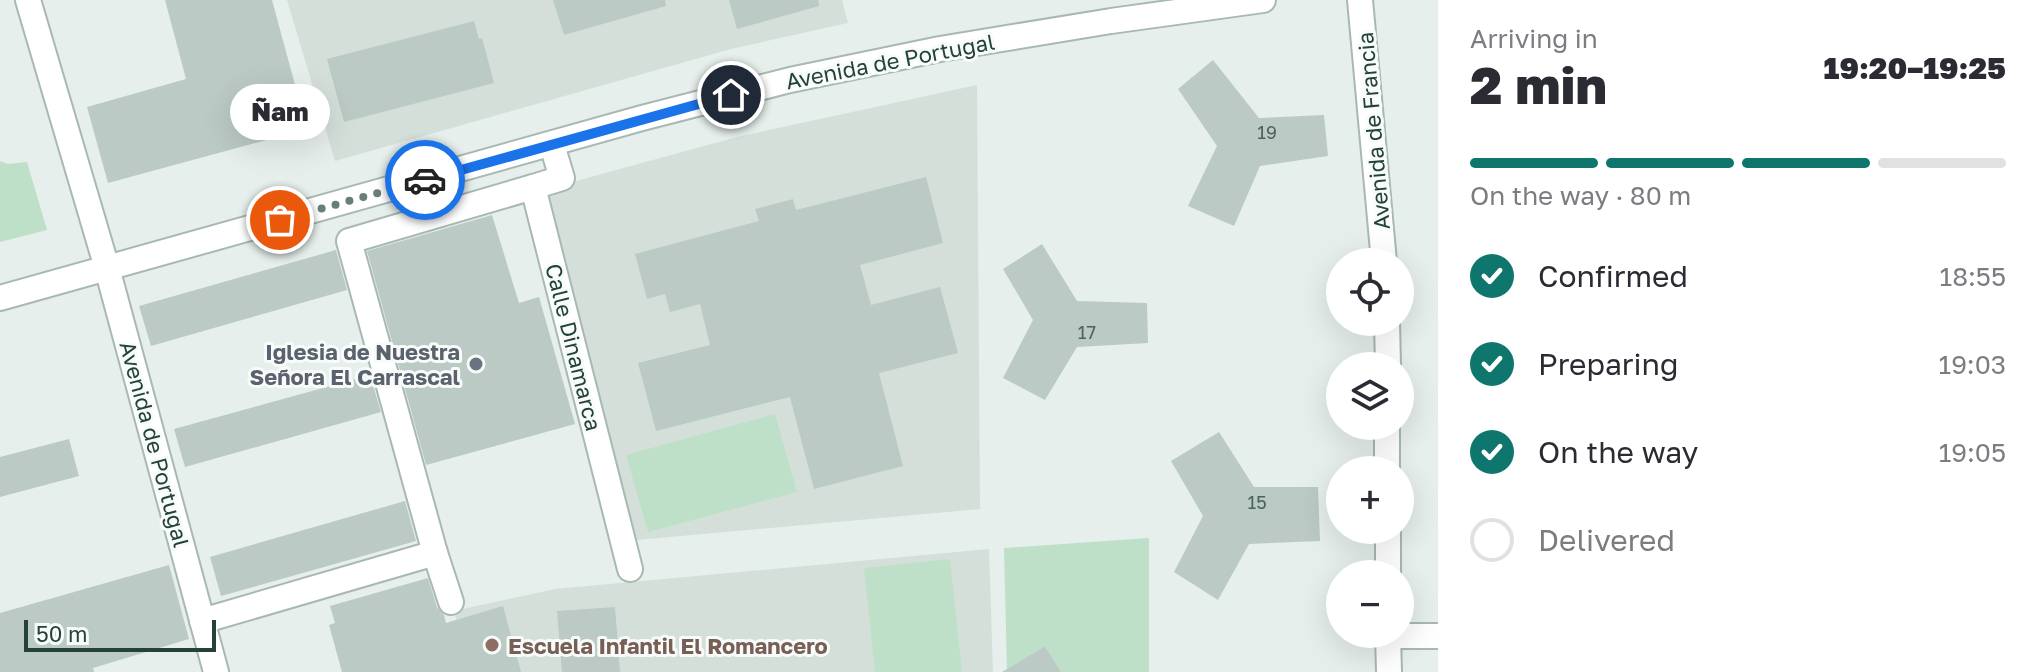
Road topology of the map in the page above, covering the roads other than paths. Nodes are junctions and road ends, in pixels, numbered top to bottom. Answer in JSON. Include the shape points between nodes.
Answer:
{"nodes":[{"id":1,"x":28,"y":0,"type":"edge"},
{"id":2,"x":1263,"y":0,"type":"edge"},
{"id":3,"x":1360,"y":0,"type":"edge"},
{"id":4,"x":552,"y":145,"type":"junction"},
{"id":5,"x":533,"y":187,"type":"junction"},
{"id":6,"x":1383,"y":248,"type":"edge"},
{"id":7,"x":107,"y":268,"type":"junction"},
{"id":8,"x":0,"y":298,"type":"edge"},
{"id":9,"x":435,"y":553,"type":"junction"},
{"id":10,"x":630,"y":569,"type":"dead end"},
{"id":11,"x":451,"y":602,"type":"dead end"},
{"id":12,"x":202,"y":621,"type":"junction"},
{"id":13,"x":1414,"y":636,"type":"edge"},
{"id":14,"x":1438,"y":636,"type":"edge"},
{"id":15,"x":1388,"y":648,"type":"edge"},
{"id":16,"x":216,"y":672,"type":"edge"},
{"id":17,"x":1389,"y":672,"type":"edge"}],
"edges":[{"from":1,"to":7,"type":"street"},
{"from":2,"to":4,"type":"street","name":"Avenida de Portugal","via":[[940,49],[790,80]]},
{"from":3,"to":6,"type":"street","name":"Avenida de Francia"},
{"from":4,"to":5,"type":"street","via":[[562,178]]},
{"from":4,"to":7,"type":"street","name":"Avenida de Portugal"},
{"from":5,"to":9,"type":"street","via":[[349,241]]},
{"from":5,"to":10,"type":"street","name":"Calle Dinamarca"},
{"from":7,"to":8,"type":"street","name":"Avenida de Portugal"},
{"from":7,"to":12,"type":"street","name":"Avenida de Portugal"},
{"from":9,"to":11,"type":"street"},
{"from":9,"to":12,"type":"street"},
{"from":12,"to":16,"type":"street"},
{"from":13,"to":14,"type":"street"},
{"from":15,"to":17,"type":"street"}]}
